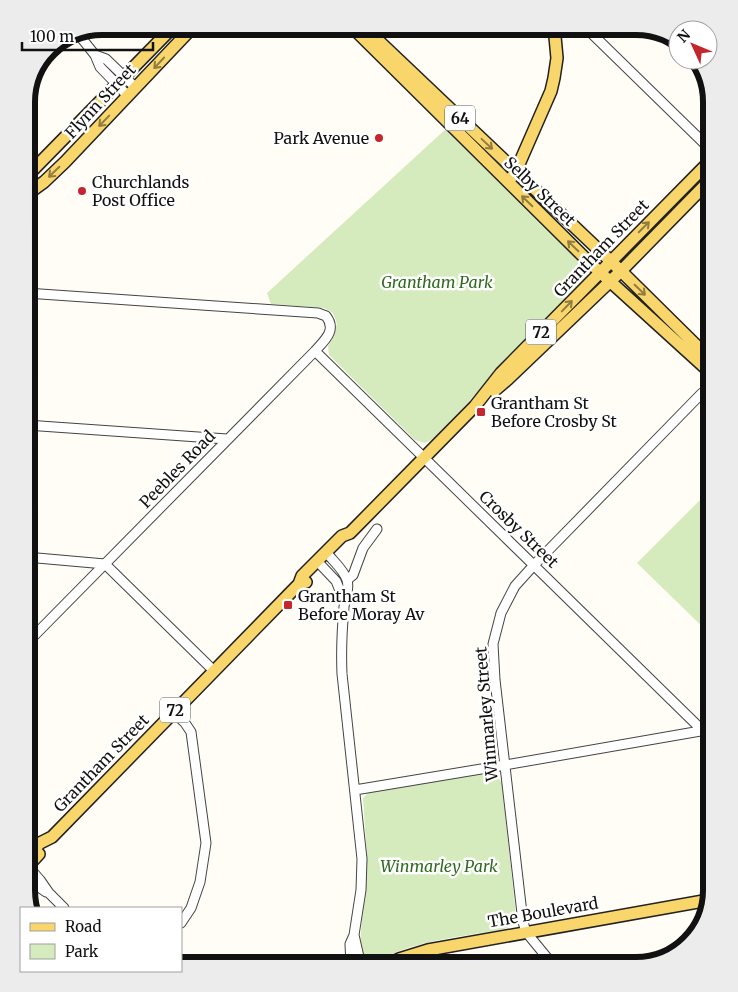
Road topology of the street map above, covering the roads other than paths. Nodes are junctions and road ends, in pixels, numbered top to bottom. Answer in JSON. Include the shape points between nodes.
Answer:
{"nodes":[{"id":1,"x":165,"y":35,"type":"edge"},
{"id":2,"x":186,"y":35,"type":"edge"},
{"id":3,"x":360,"y":35,"type":"edge"},
{"id":4,"x":373,"y":35,"type":"edge"},
{"id":5,"x":555,"y":35,"type":"edge"},
{"id":6,"x":593,"y":35,"type":"edge"},
{"id":7,"x":82,"y":38,"type":"edge"},
{"id":8,"x":120,"y":80,"type":"junction"},
{"id":9,"x":132,"y":92,"type":"junction"},
{"id":10,"x":703,"y":142,"type":"edge"},
{"id":11,"x":80,"y":146,"type":"junction"},
{"id":12,"x":48,"y":156,"type":"junction"},
{"id":13,"x":35,"y":168,"type":"edge"},
{"id":14,"x":703,"y":168,"type":"edge"},
{"id":15,"x":516,"y":171,"type":"junction"},
{"id":16,"x":507,"y":182,"type":"junction"},
{"id":17,"x":703,"y":187,"type":"edge"},
{"id":18,"x":35,"y":188,"type":"edge"},
{"id":19,"x":610,"y":262,"type":"junction"},
{"id":20,"x":620,"y":271,"type":"junction"},
{"id":21,"x":600,"y":272,"type":"junction"},
{"id":22,"x":610,"y":281,"type":"junction"},
{"id":23,"x":35,"y":294,"type":"edge"},
{"id":24,"x":315,"y":351,"type":"junction"},
{"id":25,"x":703,"y":353,"type":"edge"},
{"id":26,"x":703,"y":366,"type":"edge"},
{"id":27,"x":702,"y":393,"type":"dead end"},
{"id":28,"x":475,"y":406,"type":"junction"},
{"id":29,"x":35,"y":426,"type":"edge"},
{"id":30,"x":227,"y":439,"type":"junction"},
{"id":31,"x":424,"y":456,"type":"junction"},
{"id":32,"x":376,"y":529,"type":"dead end"},
{"id":33,"x":328,"y":555,"type":"junction"},
{"id":34,"x":35,"y":558,"type":"edge"},
{"id":35,"x":105,"y":564,"type":"junction"},
{"id":36,"x":319,"y":564,"type":"junction"},
{"id":37,"x":534,"y":565,"type":"junction"},
{"id":38,"x":347,"y":580,"type":"junction"},
{"id":39,"x":345,"y":603,"type":"junction"},
{"id":40,"x":35,"y":635,"type":"edge"},
{"id":41,"x":214,"y":671,"type":"junction"},
{"id":42,"x":173,"y":712,"type":"junction"},
{"id":43,"x":702,"y":730,"type":"joint"},
{"id":44,"x":505,"y":766,"type":"junction"},
{"id":45,"x":355,"y":790,"type":"junction"},
{"id":46,"x":35,"y":851,"type":"edge"},
{"id":47,"x":35,"y":875,"type":"edge"},
{"id":48,"x":35,"y":884,"type":"edge"},
{"id":49,"x":49,"y":893,"type":"junction"},
{"id":50,"x":702,"y":901,"type":"edge"},
{"id":51,"x":63,"y":907,"type":"edge"},
{"id":52,"x":182,"y":922,"type":"edge"},
{"id":53,"x":526,"y":932,"type":"junction"},
{"id":54,"x":354,"y":935,"type":"junction"},
{"id":55,"x":351,"y":957,"type":"edge"},
{"id":56,"x":359,"y":957,"type":"edge"},
{"id":57,"x":410,"y":957,"type":"edge"},
{"id":58,"x":547,"y":957,"type":"edge"}],
"edges":[{"from":1,"to":8,"type":"main road","name":"Flynn Street"},
{"from":2,"to":9,"type":"main road","name":"Flynn Street","one_way":true},
{"from":3,"to":16,"type":"main road","name":"Selby Street","number":"64"},
{"from":4,"to":15,"type":"main road","name":"Selby Street","number":"64","one_way":true},
{"from":5,"to":15,"type":"main road","via":[[557,58],[551,91]]},
{"from":6,"to":10,"type":"street"},
{"from":7,"to":8,"type":"street","via":[[100,67]]},
{"from":8,"to":9,"type":"street"},
{"from":8,"to":12,"type":"main road","name":"Flynn Street"},
{"from":9,"to":11,"type":"main road","name":"Flynn Street","one_way":true},
{"from":11,"to":12,"type":"main road","via":[[70,145]]},
{"from":11,"to":18,"type":"main road","name":"Flynn Street","one_way":true},
{"from":12,"to":13,"type":"main road","name":"Flynn Street"},
{"from":19,"to":14,"type":"main road","name":"Grantham Street","number":"72","one_way":true},
{"from":15,"to":16,"type":"main road"},
{"from":15,"to":19,"type":"main road","name":"Selby Street","number":"64"},
{"from":21,"to":16,"type":"main road","name":"Selby Street","number":"64","one_way":true},
{"from":17,"to":20,"type":"main road","name":"Grantham Street","number":"72"},
{"from":19,"to":20,"type":"main road","name":"Selby Street","number":"64"},
{"from":19,"to":21,"type":"main road","name":"Grantham Street","number":"72"},
{"from":20,"to":22,"type":"main road","name":"Grantham Street","number":"72"},
{"from":20,"to":25,"type":"main road","name":"Selby Street","number":"64","one_way":true},
{"from":21,"to":22,"type":"main road","name":"Selby Street","number":"64"},
{"from":28,"to":21,"type":"main road","name":"Grantham Street","number":"72","one_way":true,"via":[[501,373]]},
{"from":22,"to":26,"type":"main road","name":"Selby Street","number":"64"},
{"from":22,"to":28,"type":"main road","name":"Grantham Street","number":"72","via":[[508,379]]},
{"from":23,"to":24,"type":"street","name":"Peebles Road","via":[[318,314],[326,316],[331,326],[330,333]]},
{"from":24,"to":30,"type":"street","name":"Peebles Road"},
{"from":24,"to":31,"type":"street","name":"Crosby Street"},
{"from":27,"to":37,"type":"street","name":"Winmarley Street"},
{"from":28,"to":31,"type":"main road","name":"Grantham Street","number":"72"},
{"from":29,"to":30,"type":"street"},
{"from":30,"to":35,"type":"street","name":"Peebles Road"},
{"from":31,"to":33,"type":"main road","name":"Grantham Street","number":"72","via":[[350,533],[342,536]]},
{"from":31,"to":37,"type":"street","name":"Crosby Street"},
{"from":32,"to":38,"type":"street"},
{"from":33,"to":36,"type":"main road","name":"Grantham Street","number":"72"},
{"from":33,"to":38,"type":"street"},
{"from":34,"to":35,"type":"street"},
{"from":35,"to":40,"type":"street","name":"Peebles Road"},
{"from":35,"to":41,"type":"street"},
{"from":36,"to":39,"type":"street","via":[[336,581]]},
{"from":36,"to":41,"type":"main road","name":"Grantham Street","number":"72","via":[[302,576],[299,584]]},
{"from":37,"to":43,"type":"street","name":"Crosby Street"},
{"from":37,"to":44,"type":"street","name":"Winmarley Street","via":[[514,586],[500,613],[493,644]]},
{"from":38,"to":39,"type":"street","via":[[349,591]]},
{"from":39,"to":45,"type":"street","via":[[342,674]]},
{"from":41,"to":42,"type":"main road","name":"Grantham Street","number":"72"},
{"from":42,"to":46,"type":"main road","name":"Grantham Street","number":"72"},
{"from":42,"to":52,"type":"street","via":[[191,732],[206,843],[200,882],[192,908]]},
{"from":43,"to":44,"type":"street"},
{"from":44,"to":45,"type":"street"},
{"from":44,"to":53,"type":"street","name":"Winmarley Street"},
{"from":45,"to":54,"type":"street","via":[[362,859]]},
{"from":47,"to":49,"type":"street"},
{"from":48,"to":49,"type":"street"},
{"from":49,"to":51,"type":"street"},
{"from":50,"to":53,"type":"main road","name":"The Boulevard"},
{"from":53,"to":57,"type":"main road","name":"The Boulevard","via":[[428,950]]},
{"from":53,"to":58,"type":"street"},
{"from":54,"to":55,"type":"street","via":[[350,944]]},
{"from":54,"to":56,"type":"street"}]}
